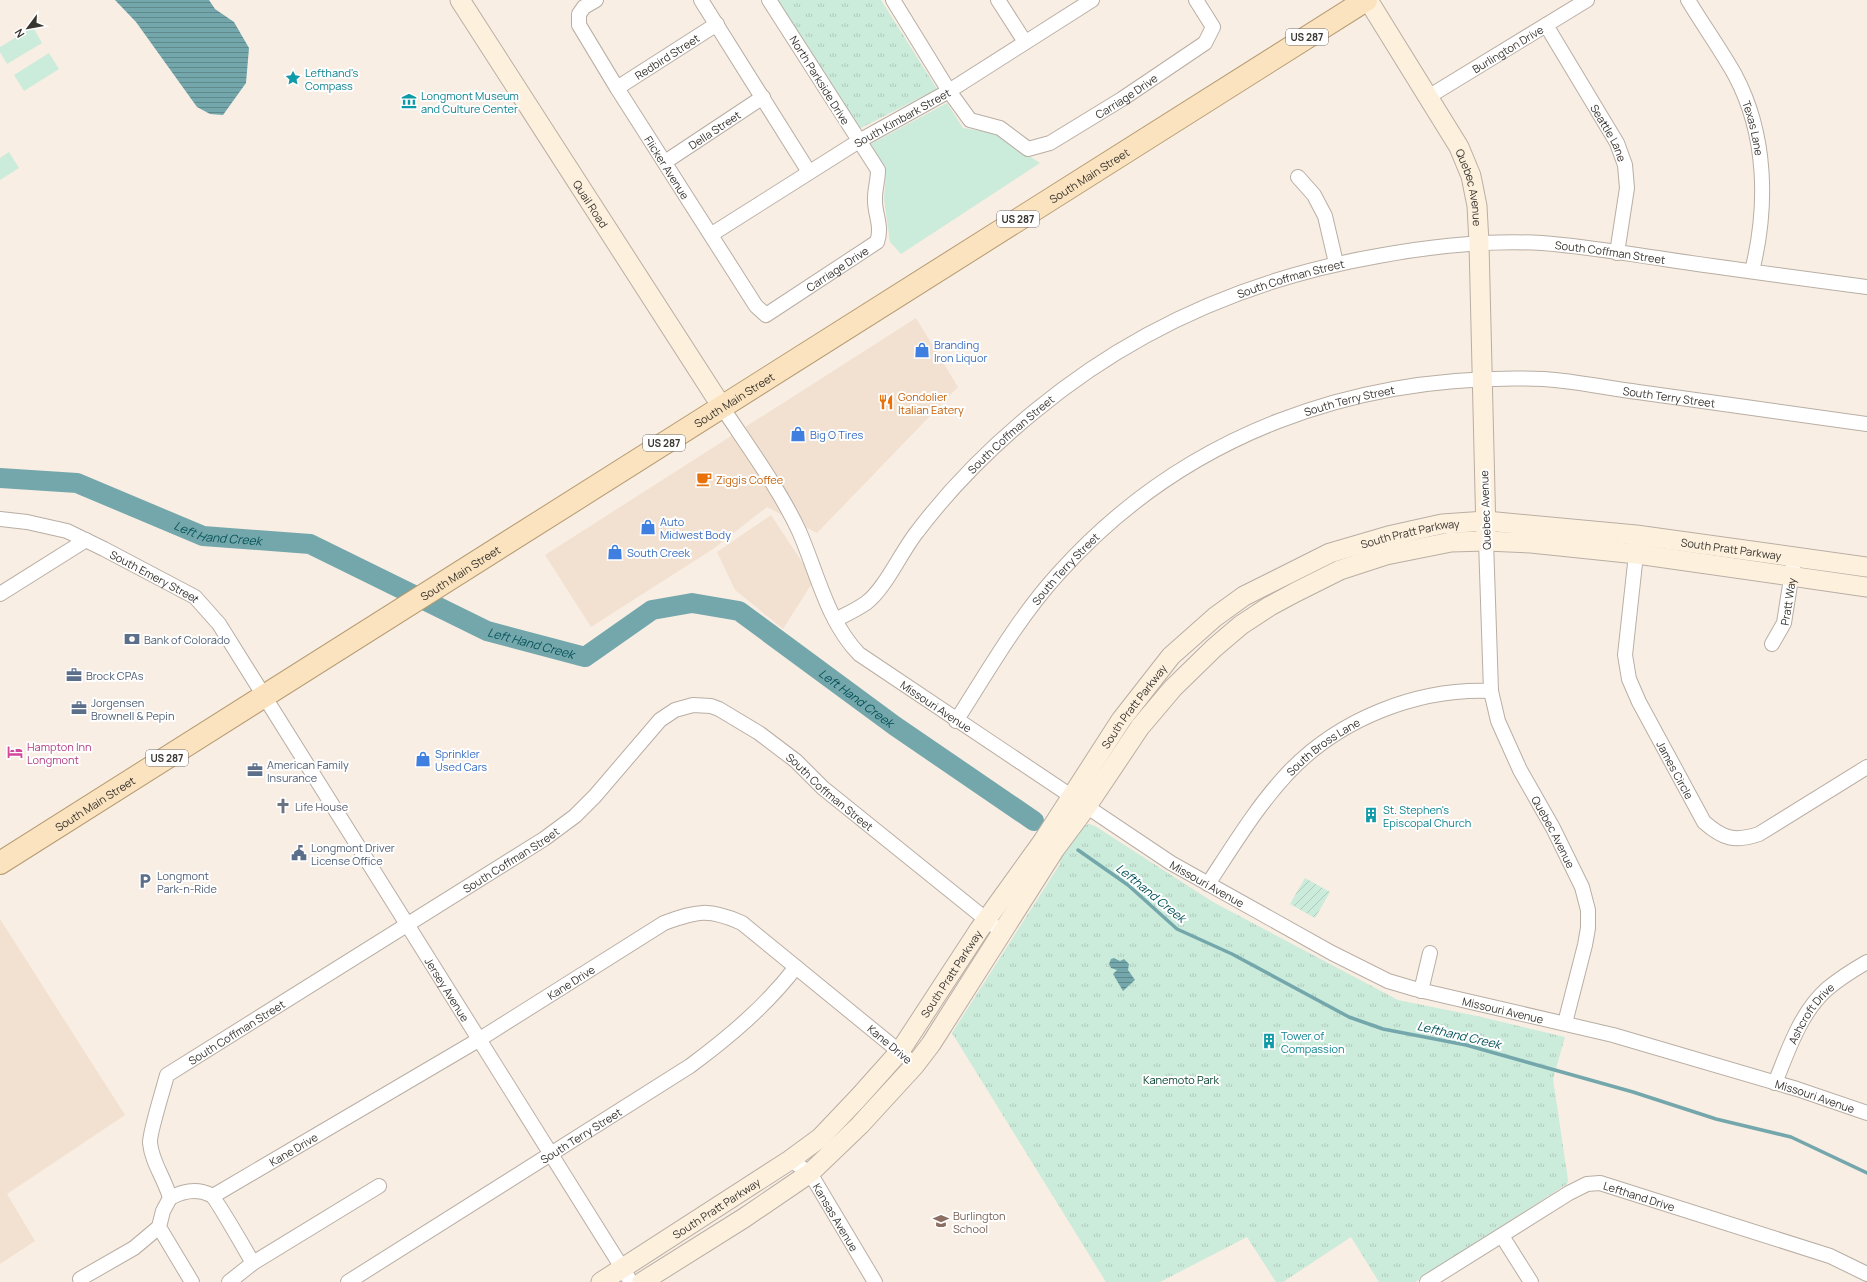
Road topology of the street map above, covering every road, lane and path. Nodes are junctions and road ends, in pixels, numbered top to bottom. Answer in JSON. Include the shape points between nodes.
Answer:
{"nodes":[{"id":1,"x":460,"y":0,"type":"edge"},
{"id":2,"x":596,"y":0,"type":"edge"},
{"id":3,"x":701,"y":0,"type":"edge"},
{"id":4,"x":769,"y":0,"type":"edge"},
{"id":5,"x":893,"y":0,"type":"edge"},
{"id":6,"x":998,"y":0,"type":"edge"},
{"id":7,"x":1092,"y":0,"type":"edge"},
{"id":8,"x":1196,"y":0,"type":"edge"},
{"id":9,"x":1367,"y":0,"type":"edge"},
{"id":10,"x":1587,"y":0,"type":"edge"},
{"id":11,"x":1688,"y":0,"type":"edge"},
{"id":12,"x":717,"y":24,"type":"junction"},
{"id":13,"x":1546,"y":25,"type":"junction"},
{"id":14,"x":1025,"y":42,"type":"junction"},
{"id":15,"x":617,"y":88,"type":"junction"},
{"id":16,"x":949,"y":91,"type":"junction"},
{"id":17,"x":763,"y":97,"type":"junction"},
{"id":18,"x":1428,"y":98,"type":"junction"},
{"id":19,"x":859,"y":142,"type":"junction"},
{"id":20,"x":665,"y":162,"type":"junction"},
{"id":21,"x":809,"y":172,"type":"junction"},
{"id":22,"x":1298,"y":176,"type":"dead end"},
{"id":23,"x":878,"y":182,"type":"joint"},
{"id":24,"x":712,"y":234,"type":"junction"},
{"id":25,"x":1479,"y":242,"type":"junction"},
{"id":26,"x":1618,"y":252,"type":"junction"},
{"id":27,"x":1336,"y":263,"type":"junction"},
{"id":28,"x":1752,"y":271,"type":"junction"},
{"id":29,"x":1867,"y":287,"type":"edge"},
{"id":30,"x":766,"y":315,"type":"joint"},
{"id":31,"x":1481,"y":379,"type":"junction"},
{"id":32,"x":722,"y":406,"type":"junction"},
{"id":33,"x":1867,"y":424,"type":"edge"},
{"id":34,"x":0,"y":519,"type":"edge"},
{"id":35,"x":1486,"y":521,"type":"junction"},
{"id":36,"x":1636,"y":535,"type":"junction"},
{"id":37,"x":86,"y":540,"type":"junction"},
{"id":38,"x":1486,"y":541,"type":"junction"},
{"id":39,"x":1637,"y":554,"type":"junction"},
{"id":40,"x":1794,"y":556,"type":"junction"},
{"id":41,"x":1867,"y":566,"type":"edge"},
{"id":42,"x":1792,"y":576,"type":"junction"},
{"id":43,"x":1867,"y":587,"type":"edge"},
{"id":44,"x":0,"y":594,"type":"edge"},
{"id":45,"x":835,"y":620,"type":"junction"},
{"id":46,"x":1772,"y":644,"type":"dead end"},
{"id":47,"x":1491,"y":691,"type":"junction"},
{"id":48,"x":266,"y":696,"type":"junction"},
{"id":49,"x":956,"y":721,"type":"junction"},
{"id":50,"x":1867,"y":767,"type":"edge"},
{"id":51,"x":1079,"y":801,"type":"junction"},
{"id":52,"x":0,"y":863,"type":"edge"},
{"id":53,"x":1208,"y":884,"type":"junction"},
{"id":54,"x":409,"y":924,"type":"junction"},
{"id":55,"x":994,"y":926,"type":"junction"},
{"id":56,"x":1430,"y":953,"type":"dead end"},
{"id":57,"x":1867,"y":962,"type":"edge"},
{"id":58,"x":796,"y":967,"type":"junction"},
{"id":59,"x":1421,"y":990,"type":"junction"},
{"id":60,"x":1565,"y":1023,"type":"junction"},
{"id":61,"x":480,"y":1039,"type":"junction"},
{"id":62,"x":900,"y":1051,"type":"junction"},
{"id":63,"x":915,"y":1065,"type":"junction"},
{"id":64,"x":1775,"y":1082,"type":"junction"},
{"id":65,"x":1867,"y":1113,"type":"edge"},
{"id":66,"x":551,"y":1154,"type":"junction"},
{"id":67,"x":790,"y":1160,"type":"junction"},
{"id":68,"x":810,"y":1173,"type":"junction"},
{"id":69,"x":378,"y":1186,"type":"dead end"},
{"id":70,"x":213,"y":1196,"type":"junction"},
{"id":71,"x":170,"y":1198,"type":"junction"},
{"id":72,"x":159,"y":1227,"type":"junction"},
{"id":73,"x":1502,"y":1236,"type":"junction"},
{"id":74,"x":253,"y":1263,"type":"junction"},
{"id":75,"x":1867,"y":1274,"type":"edge"},
{"id":76,"x":627,"y":1275,"type":"edge"},
{"id":77,"x":80,"y":1279,"type":"dead end"},
{"id":78,"x":234,"y":1281,"type":"edge"},
{"id":79,"x":192,"y":1282,"type":"edge"},
{"id":80,"x":348,"y":1282,"type":"edge"},
{"id":81,"x":602,"y":1282,"type":"edge"},
{"id":82,"x":642,"y":1282,"type":"edge"},
{"id":83,"x":875,"y":1282,"type":"edge"},
{"id":84,"x":1427,"y":1282,"type":"edge"},
{"id":85,"x":1531,"y":1282,"type":"edge"}],
"edges":[{"from":1,"to":32,"type":"street","name":"Quail Road"},
{"from":2,"to":15,"type":"street","name":"Flicker Avenue","via":[[584,7],[579,14],[579,25]]},
{"from":3,"to":12,"type":"street"},
{"from":4,"to":19,"type":"street","name":"North Parkside Drive"},
{"from":5,"to":16,"type":"street"},
{"from":6,"to":14,"type":"street"},
{"from":7,"to":14,"type":"street","name":"South Kimbark Street"},
{"from":8,"to":16,"type":"street","name":"Carriage Drive","via":[[1213,27],[1205,43],[1122,99],[1050,143],[1028,149],[1000,128],[970,120]]},
{"from":9,"to":18,"type":"street","name":"Quebec Avenue"},
{"from":9,"to":32,"type":"main road","name":"South Main Street","number":"US 287"},
{"from":10,"to":13,"type":"street","name":"Burlington Drive"},
{"from":11,"to":28,"type":"street","name":"Texas Lane","via":[[1735,76],[1749,109],[1759,143],[1762,180],[1761,221]]},
{"from":12,"to":15,"type":"street","name":"Redbird Street"},
{"from":12,"to":17,"type":"street"},
{"from":13,"to":18,"type":"street","name":"Burlington Drive"},
{"from":13,"to":26,"type":"street","name":"Seattle Lane","via":[[1617,143],[1624,165],[1627,188]]},
{"from":14,"to":16,"type":"street","name":"South Kimbark Street"},
{"from":15,"to":20,"type":"street","name":"Flicker Avenue"},
{"from":16,"to":19,"type":"street","name":"South Kimbark Street"},
{"from":17,"to":20,"type":"street","name":"Della Street"},
{"from":17,"to":21,"type":"street"},
{"from":18,"to":25,"type":"street","name":"Quebec Avenue","via":[[1459,147],[1471,176]]},
{"from":19,"to":21,"type":"street","name":"South Kimbark Street"},
{"from":19,"to":23,"type":"street","name":"North Parkside Drive","via":[[878,170]]},
{"from":20,"to":24,"type":"street","name":"Flicker Avenue"},
{"from":21,"to":24,"type":"street","name":"South Kimbark Street"},
{"from":22,"to":27,"type":"street","via":[[1314,195],[1325,216]]},
{"from":23,"to":30,"type":"street","name":"Carriage Drive","via":[[875,199],[880,234],[878,242]]},
{"from":24,"to":30,"type":"street","name":"Flicker Avenue","via":[[756,306]]},
{"from":25,"to":26,"type":"street","name":"South Coffman Street","via":[[1541,243]]},
{"from":25,"to":27,"type":"street","name":"South Coffman Street","via":[[1410,250]]},
{"from":25,"to":31,"type":"street","name":"Quebec Avenue"},
{"from":26,"to":28,"type":"street","name":"South Coffman Street"},
{"from":27,"to":45,"type":"street","name":"South Coffman Street","via":[[1253,287],[1188,314],[1141,337],[1096,364],[1004,436],[961,479],[916,533],[876,594],[866,603]]},
{"from":28,"to":29,"type":"street","name":"South Coffman Street"},
{"from":31,"to":33,"type":"street","name":"South Terry Street","via":[[1546,380]]},
{"from":31,"to":35,"type":"street","name":"Quebec Avenue"},
{"from":31,"to":49,"type":"street","name":"South Terry Street","via":[[1411,385],[1356,396],[1301,412],[1214,450],[1168,478],[1129,507],[1089,542],[1058,575],[1020,622]]},
{"from":32,"to":45,"type":"street","name":"Missouri Avenue","via":[[799,530]]},
{"from":32,"to":48,"type":"main road","name":"South Main Street","number":"US 287"},
{"from":34,"to":37,"type":"street","name":"South Emery Street","via":[[67,531]]},
{"from":35,"to":36,"type":"street","name":"South Pratt Parkway"},
{"from":35,"to":38,"type":"street","name":"Quebec Avenue"},
{"from":35,"to":51,"type":"street","name":"South Pratt Parkway","via":[[1434,526],[1330,553],[1244,596],[1215,617],[1171,656],[1121,720]]},
{"from":36,"to":39,"type":"street","name":"James Circle"},
{"from":36,"to":40,"type":"street","name":"South Pratt Parkway"},
{"from":37,"to":44,"type":"street"},
{"from":37,"to":48,"type":"street","name":"South Emery Street","via":[[195,597],[219,624]]},
{"from":38,"to":39,"type":"street","name":"South Pratt Parkway"},
{"from":38,"to":47,"type":"street","name":"Quebec Avenue"},
{"from":38,"to":51,"type":"street","name":"South Pratt Parkway","via":[[1451,542],[1386,555],[1340,570],[1270,606],[1236,630],[1174,688]]},
{"from":39,"to":42,"type":"street","name":"South Pratt Parkway"},
{"from":39,"to":50,"type":"street","name":"James Circle","via":[[1625,655],[1629,679],[1704,822],[1715,832],[1729,838],[1744,839],[1759,834]]},
{"from":40,"to":41,"type":"street","name":"South Pratt Parkway"},
{"from":40,"to":42,"type":"street","name":"Pratt Way"},
{"from":42,"to":43,"type":"street","name":"South Pratt Parkway"},
{"from":42,"to":46,"type":"street","name":"Pratt Way","via":[[1784,623]]},
{"from":45,"to":49,"type":"street","name":"Missouri Avenue","via":[[847,642],[859,654]]},
{"from":47,"to":53,"type":"street","name":"South Bross Lane","via":[[1448,693],[1413,700],[1366,718],[1316,748],[1289,773],[1258,809]]},
{"from":47,"to":60,"type":"street","name":"Quebec Avenue","via":[[1498,721],[1508,746],[1582,887],[1588,910],[1585,946]]},
{"from":48,"to":52,"type":"main road","name":"South Main Street","number":"US 287"},
{"from":48,"to":54,"type":"street","name":"Jersey Avenue"},
{"from":49,"to":51,"type":"street","name":"Missouri Avenue"},
{"from":51,"to":53,"type":"street","name":"Missouri Avenue","via":[[1171,863]]},
{"from":51,"to":55,"type":"street","name":"South Pratt Parkway","via":[[1055,849]]},
{"from":53,"to":59,"type":"street","name":"Missouri Avenue","via":[[1388,981]]},
{"from":54,"to":55,"type":"street","name":"South Coffman Street","via":[[544,839],[575,816],[660,720],[675,710],[693,705],[719,709],[759,733]]},
{"from":54,"to":61,"type":"street","name":"Jersey Avenue"},
{"from":54,"to":71,"type":"street","name":"South Coffman Street","via":[[167,1075],[149,1142]]},
{"from":55,"to":62,"type":"street","name":"South Pratt Parkway"},
{"from":55,"to":63,"type":"street","name":"South Pratt Parkway","via":[[931,1044]]},
{"from":56,"to":59,"type":"street"},
{"from":57,"to":64,"type":"street","name":"Ashcroft Drive","via":[[1826,990],[1809,1010]]},
{"from":58,"to":61,"type":"street","name":"Kane Drive","via":[[742,923],[723,915],[702,912],[690,914],[664,923]]},
{"from":58,"to":62,"type":"street","name":"Kane Drive"},
{"from":58,"to":66,"type":"street","name":"South Terry Street","via":[[757,1011],[716,1047]]},
{"from":59,"to":60,"type":"street","name":"Missouri Avenue"},
{"from":60,"to":64,"type":"street","name":"Missouri Avenue"},
{"from":61,"to":66,"type":"street","name":"Jersey Avenue"},
{"from":61,"to":70,"type":"street","name":"Kane Drive"},
{"from":62,"to":63,"type":"street","name":"Kane Drive"},
{"from":62,"to":67,"type":"street","name":"South Pratt Parkway","via":[[820,1138]]},
{"from":63,"to":68,"type":"street","name":"South Pratt Parkway","via":[[860,1125]]},
{"from":64,"to":65,"type":"street","name":"Missouri Avenue"},
{"from":66,"to":76,"type":"street","name":"Jersey Avenue"},
{"from":66,"to":80,"type":"street","name":"South Terry Street"},
{"from":67,"to":68,"type":"street","name":"Kansas Avenue"},
{"from":67,"to":76,"type":"street","name":"South Pratt Parkway"},
{"from":68,"to":82,"type":"street","name":"South Pratt Parkway"},
{"from":68,"to":83,"type":"street","name":"Kansas Avenue"},
{"from":69,"to":74,"type":"street"},
{"from":70,"to":71,"type":"street","via":[[199,1191],[181,1192]]},
{"from":70,"to":74,"type":"street"},
{"from":71,"to":72,"type":"street"},
{"from":72,"to":77,"type":"street","via":[[134,1248]]},
{"from":72,"to":79,"type":"street"},
{"from":73,"to":75,"type":"street","name":"Lefthand Drive","via":[[1582,1186],[1600,1183],[1830,1256]]},
{"from":73,"to":84,"type":"street","name":"Lefthand Drive"},
{"from":73,"to":85,"type":"street"},
{"from":74,"to":78,"type":"street"},
{"from":76,"to":81,"type":"street","name":"South Pratt Parkway"}]}
